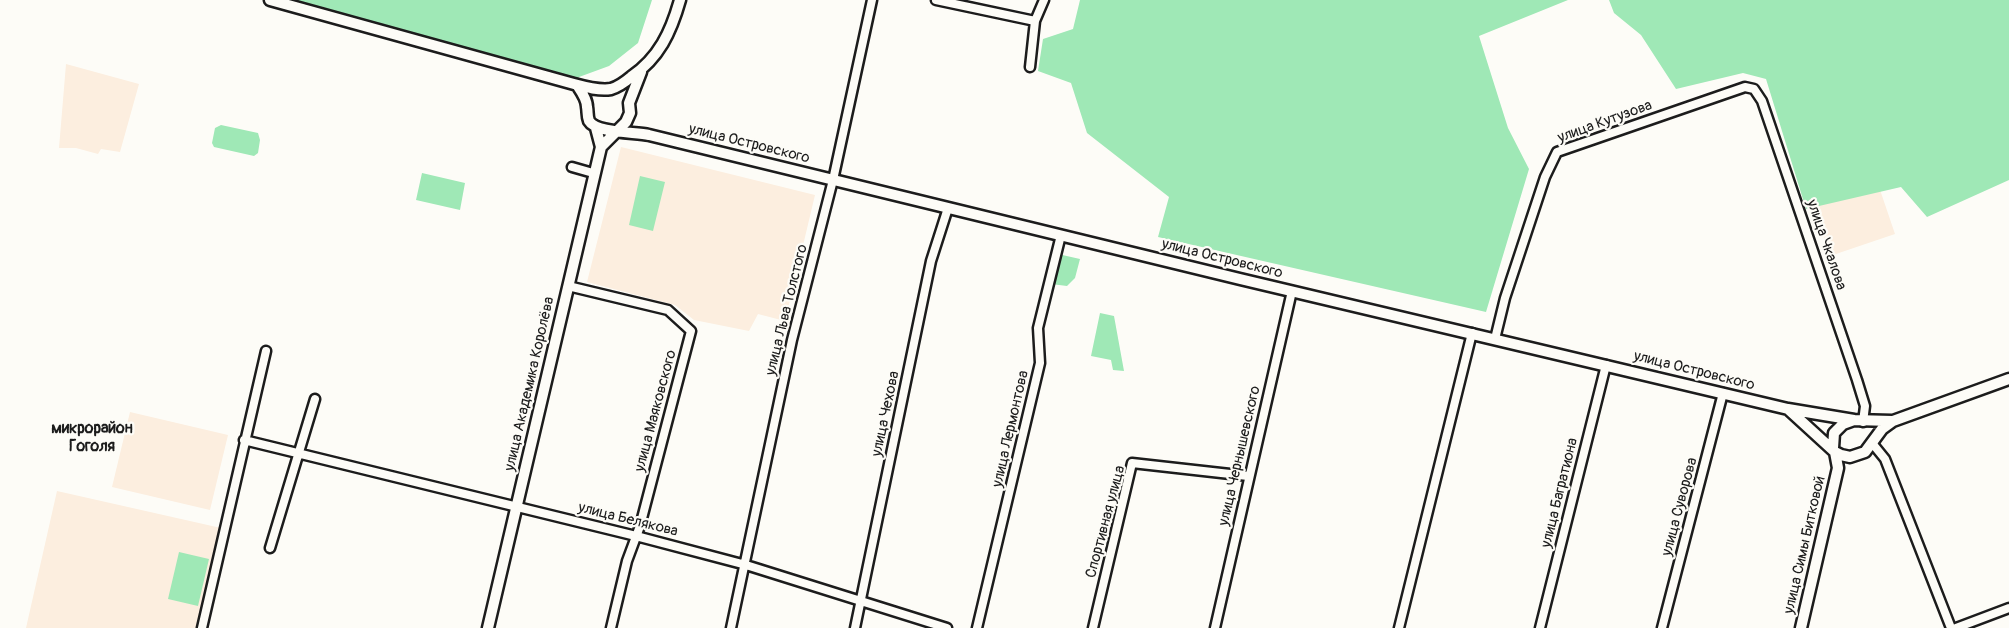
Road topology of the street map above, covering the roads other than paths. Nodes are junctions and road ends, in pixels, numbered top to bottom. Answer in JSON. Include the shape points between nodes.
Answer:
{"nodes":[{"id":1,"x":270,"y":0,"type":"edge"},
{"id":2,"x":680,"y":0,"type":"edge"},
{"id":3,"x":872,"y":0,"type":"edge"},
{"id":4,"x":936,"y":0,"type":"edge"},
{"id":5,"x":1044,"y":0,"type":"edge"},
{"id":6,"x":1035,"y":21,"type":"junction"},
{"id":7,"x":1030,"y":67,"type":"dead end"},
{"id":8,"x":642,"y":69,"type":"junction"},
{"id":9,"x":577,"y":85,"type":"junction"},
{"id":10,"x":1745,"y":87,"type":"joint"},
{"id":11,"x":608,"y":89,"type":"junction"},
{"id":12,"x":587,"y":105,"type":"junction"},
{"id":13,"x":630,"y":108,"type":"junction"},
{"id":14,"x":596,"y":128,"type":"junction"},
{"id":15,"x":617,"y":130,"type":"junction"},
{"id":16,"x":649,"y":135,"type":"junction"},
{"id":17,"x":600,"y":147,"type":"junction"},
{"id":18,"x":572,"y":167,"type":"dead end"},
{"id":19,"x":593,"y":173,"type":"junction"},
{"id":20,"x":834,"y":180,"type":"junction"},
{"id":21,"x":948,"y":208,"type":"junction"},
{"id":22,"x":1061,"y":235,"type":"junction"},
{"id":23,"x":568,"y":286,"type":"junction"},
{"id":24,"x":1292,"y":291,"type":"junction"},
{"id":25,"x":1472,"y":333,"type":"junction"},
{"id":26,"x":1495,"y":339,"type":"junction"},
{"id":27,"x":266,"y":351,"type":"dead end"},
{"id":28,"x":1606,"y":365,"type":"junction"},
{"id":29,"x":2009,"y":379,"type":"edge"},
{"id":30,"x":1723,"y":393,"type":"junction"},
{"id":31,"x":315,"y":399,"type":"dead end"},
{"id":32,"x":1788,"y":409,"type":"junction"},
{"id":33,"x":1858,"y":421,"type":"junction"},
{"id":34,"x":1893,"y":422,"type":"junction"},
{"id":35,"x":244,"y":440,"type":"junction"},
{"id":36,"x":1872,"y":443,"type":"junction"},
{"id":37,"x":1834,"y":450,"type":"junction"},
{"id":38,"x":297,"y":453,"type":"junction"},
{"id":39,"x":1848,"y":457,"type":"junction"},
{"id":40,"x":1838,"y":468,"type":"junction"},
{"id":41,"x":1248,"y":477,"type":"junction"},
{"id":42,"x":517,"y":507,"type":"junction"},
{"id":43,"x":636,"y":536,"type":"junction"},
{"id":44,"x":270,"y":548,"type":"dead end"},
{"id":45,"x":746,"y":565,"type":"junction"},
{"id":46,"x":861,"y":601,"type":"junction"},
{"id":47,"x":2009,"y":608,"type":"edge"},
{"id":48,"x":202,"y":628,"type":"edge"},
{"id":49,"x":488,"y":628,"type":"edge"},
{"id":50,"x":611,"y":628,"type":"edge"},
{"id":51,"x":732,"y":628,"type":"edge"},
{"id":52,"x":855,"y":628,"type":"edge"},
{"id":53,"x":947,"y":628,"type":"edge"},
{"id":54,"x":977,"y":628,"type":"edge"},
{"id":55,"x":1093,"y":628,"type":"edge"},
{"id":56,"x":1215,"y":628,"type":"edge"},
{"id":57,"x":1399,"y":628,"type":"edge"},
{"id":58,"x":1540,"y":628,"type":"edge"},
{"id":59,"x":1662,"y":628,"type":"edge"},
{"id":60,"x":1800,"y":628,"type":"edge"},
{"id":61,"x":1951,"y":628,"type":"edge"},
{"id":62,"x":1956,"y":628,"type":"edge"}],
"edges":[{"from":1,"to":9,"type":"street"},
{"from":2,"to":8,"type":"street","via":[[668,36]]},
{"from":3,"to":20,"type":"street","name":"улица Льва Толстого"},
{"from":4,"to":6,"type":"street"},
{"from":5,"to":6,"type":"street"},
{"from":6,"to":7,"type":"street"},
{"from":8,"to":11,"type":"street"},
{"from":8,"to":13,"type":"street"},
{"from":9,"to":11,"type":"street"},
{"from":9,"to":12,"type":"street"},
{"from":10,"to":26,"type":"street","name":"улица Кутузова","via":[[1557,152],[1545,177]]},
{"from":10,"to":33,"type":"street","name":"улица Чкалова","via":[[1754,89],[1762,101],[1857,380],[1864,406]]},
{"from":11,"to":12,"type":"street","via":[[595,95]]},
{"from":11,"to":13,"type":"street","via":[[625,97]]},
{"from":12,"to":14,"type":"street","via":[[590,122]]},
{"from":13,"to":15,"type":"street","via":[[626,122]]},
{"from":13,"to":16,"type":"street"},
{"from":14,"to":15,"type":"street"},
{"from":14,"to":17,"type":"street"},
{"from":15,"to":16,"type":"street","name":"улица Островского"},
{"from":15,"to":17,"type":"street"},
{"from":16,"to":20,"type":"street","name":"улица Островского"},
{"from":17,"to":19,"type":"street","name":"улица Академика Королёва"},
{"from":18,"to":19,"type":"street"},
{"from":19,"to":23,"type":"street","name":"улица Академика Королёва"},
{"from":20,"to":21,"type":"street","name":"улица Островского"},
{"from":20,"to":45,"type":"street","name":"улица Льва Толстого","via":[[792,340]]},
{"from":21,"to":22,"type":"street","name":"улица Островского"},
{"from":21,"to":46,"type":"street","name":"улица Чехова","via":[[931,261]]},
{"from":22,"to":24,"type":"street","name":"улица Островского"},
{"from":22,"to":54,"type":"street","name":"улица Лермонтова","via":[[1038,328],[1040,363]]},
{"from":23,"to":42,"type":"street","name":"улица Академика Королёва"},
{"from":23,"to":43,"type":"street","name":"улица Маяковского","via":[[668,310],[691,331]]},
{"from":24,"to":25,"type":"street","name":"улица Островского"},
{"from":24,"to":41,"type":"street","name":"улица Чернышевского"},
{"from":25,"to":26,"type":"street","name":"улица Островского"},
{"from":25,"to":57,"type":"street"},
{"from":26,"to":28,"type":"street","name":"улица Островского"},
{"from":27,"to":35,"type":"street"},
{"from":28,"to":30,"type":"street","name":"улица Островского"},
{"from":28,"to":58,"type":"street","name":"улица Багратиона"},
{"from":29,"to":34,"type":"street","name":"улица Островского"},
{"from":30,"to":32,"type":"street","name":"улица Островского"},
{"from":30,"to":59,"type":"street","name":"улица Суворова"},
{"from":31,"to":38,"type":"street"},
{"from":32,"to":33,"type":"street","name":"улица Островского"},
{"from":32,"to":37,"type":"street","name":"улица Островского"},
{"from":33,"to":34,"type":"street","name":"улица Островского"},
{"from":33,"to":36,"type":"street","via":[[1871,433]]},
{"from":33,"to":37,"type":"street","via":[[1839,427],[1833,439]]},
{"from":34,"to":36,"type":"street","name":"улица Островского"},
{"from":35,"to":38,"type":"street","name":"улица Белякова"},
{"from":35,"to":48,"type":"street"},
{"from":36,"to":39,"type":"street","via":[[1866,452]]},
{"from":36,"to":61,"type":"street","via":[[1885,459]]},
{"from":37,"to":39,"type":"street"},
{"from":37,"to":40,"type":"street"},
{"from":38,"to":42,"type":"street","name":"улица Белякова"},
{"from":38,"to":44,"type":"street"},
{"from":39,"to":40,"type":"street"},
{"from":40,"to":60,"type":"street","name":"улица Симы Битковой"},
{"from":41,"to":55,"type":"street","name":"Спортивная улица","via":[[1132,463]]},
{"from":41,"to":56,"type":"street","name":"улица Чернышевского"},
{"from":42,"to":43,"type":"street","name":"улица Белякова"},
{"from":42,"to":49,"type":"street","name":"улица Академика Королёва"},
{"from":43,"to":45,"type":"street","name":"улица Белякова"},
{"from":43,"to":50,"type":"street","name":"улица Маяковского"},
{"from":45,"to":46,"type":"street","name":"улица Белякова"},
{"from":45,"to":51,"type":"street","name":"улица Льва Толстого"},
{"from":46,"to":52,"type":"street","name":"улица Чехова"},
{"from":46,"to":53,"type":"street","name":"улица Белякова"},
{"from":47,"to":62,"type":"street"}]}
